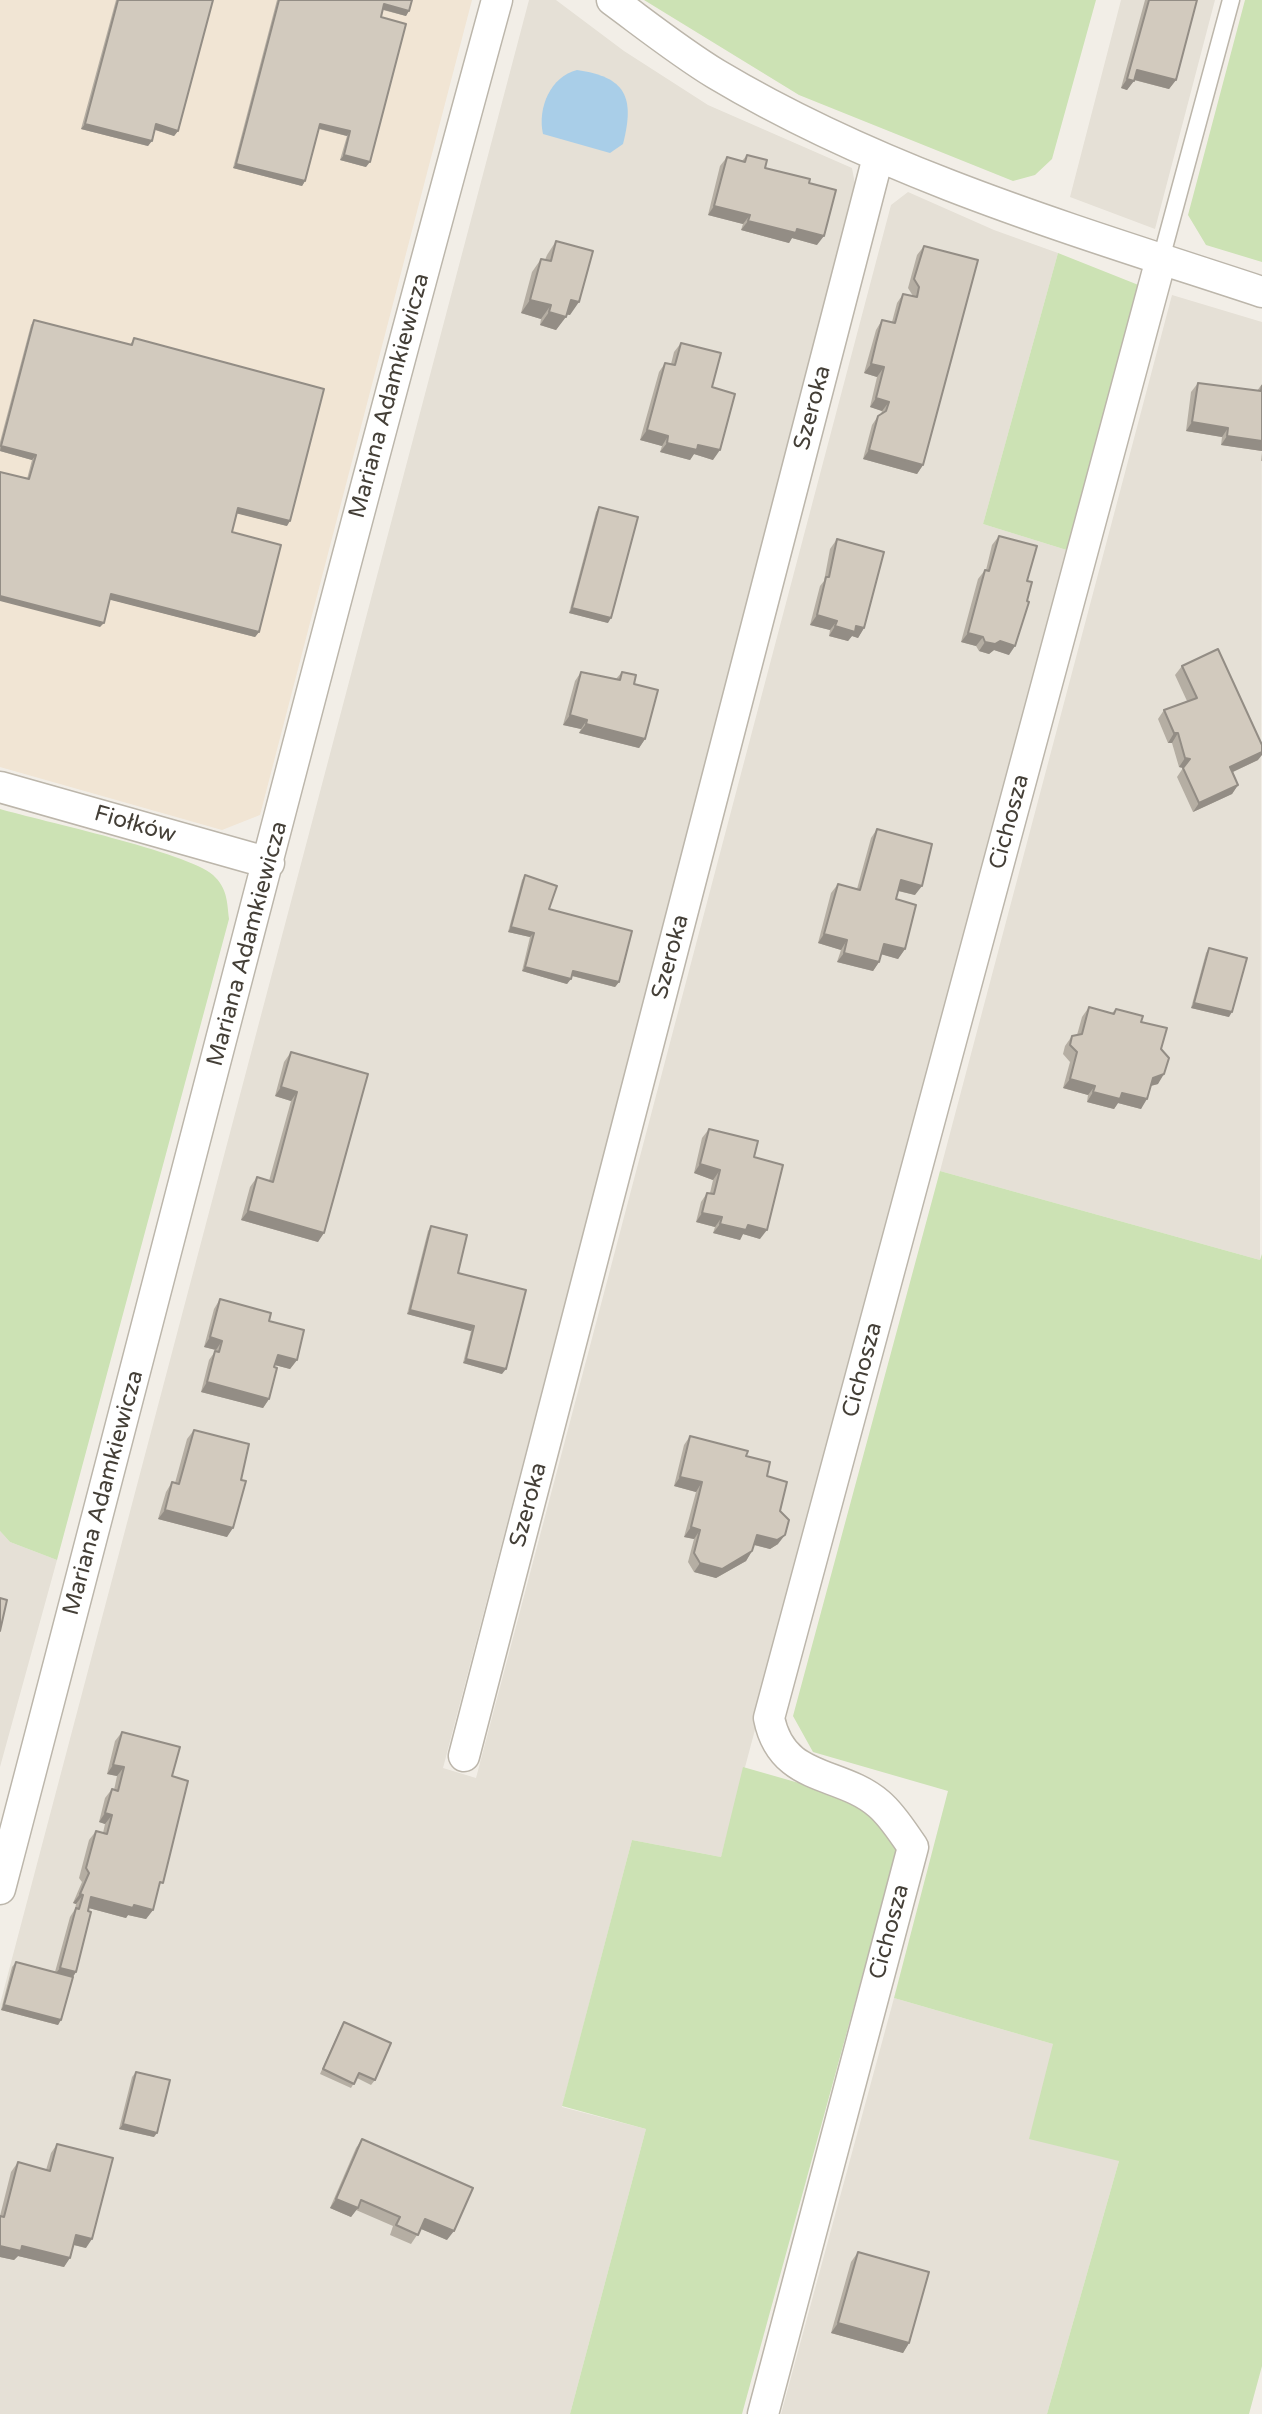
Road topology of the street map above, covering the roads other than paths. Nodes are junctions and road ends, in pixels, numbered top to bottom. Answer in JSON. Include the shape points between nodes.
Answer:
{"nodes":[{"id":1,"x":497,"y":0,"type":"edge"},
{"id":2,"x":612,"y":0,"type":"edge"},
{"id":3,"x":1231,"y":0,"type":"edge"},
{"id":4,"x":878,"y":157,"type":"junction"},
{"id":5,"x":1161,"y":259,"type":"junction"},
{"id":6,"x":1262,"y":292,"type":"edge"},
{"id":7,"x":0,"y":787,"type":"edge"},
{"id":8,"x":269,"y":863,"type":"junction"},
{"id":9,"x":464,"y":1756,"type":"dead end"},
{"id":10,"x":0,"y":1889,"type":"edge"},
{"id":11,"x":763,"y":2414,"type":"edge"}],
"edges":[{"from":1,"to":8,"type":"street","name":"Mariana Adamkiewicza","via":[[373,452]]},
{"from":2,"to":4,"type":"street","via":[[715,73]]},
{"from":3,"to":5,"type":"lane"},
{"from":4,"to":5,"type":"street"},
{"from":4,"to":9,"type":"street","name":"Szeroka"},
{"from":5,"to":6,"type":"street"},
{"from":5,"to":11,"type":"street","name":"Cichosza","via":[[769,1718],[773,1738],[784,1755],[878,1803],[913,1847]]},
{"from":7,"to":8,"type":"street","name":"Fiołków"},
{"from":8,"to":10,"type":"street","name":"Mariana Adamkiewicza"}]}
